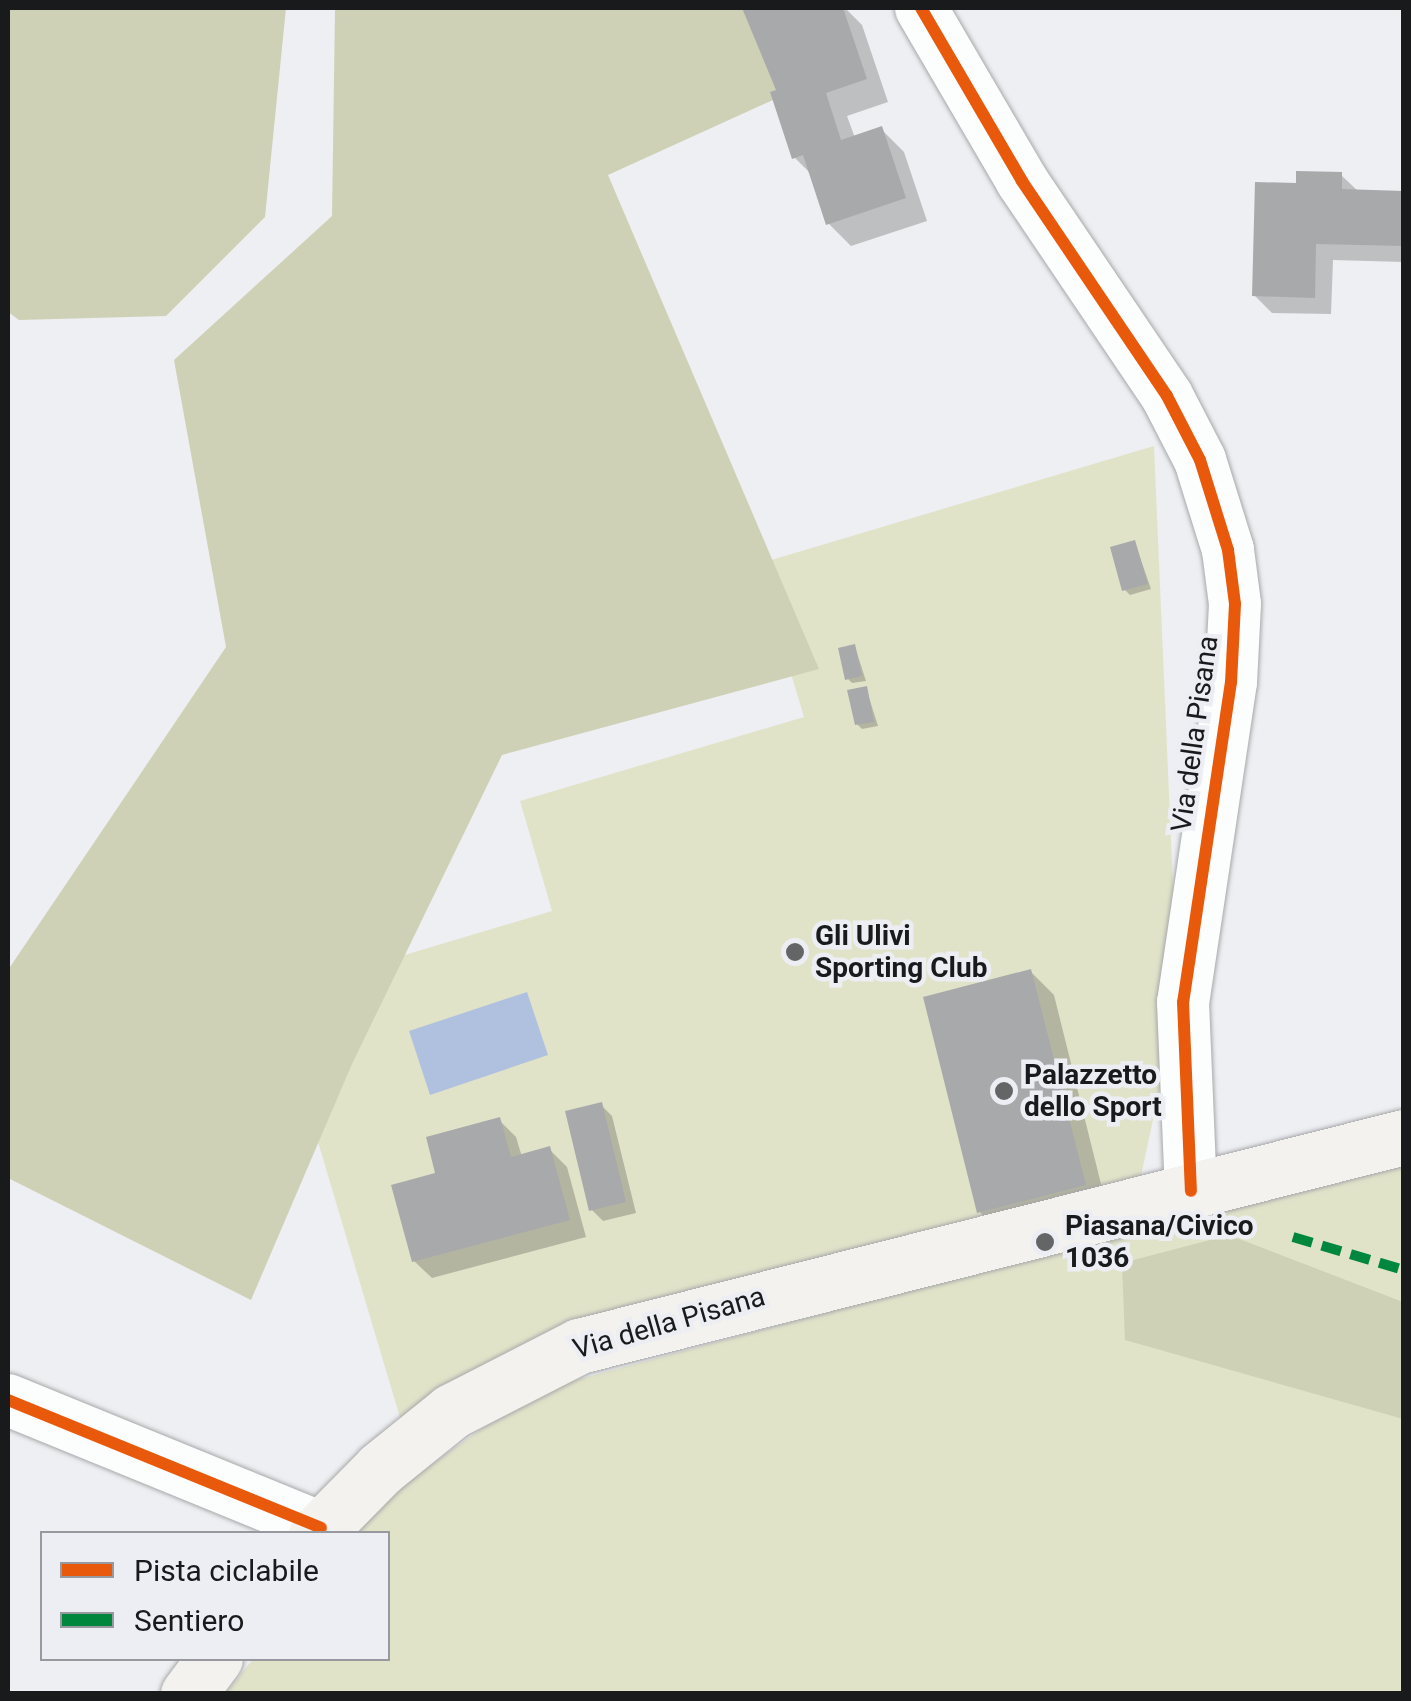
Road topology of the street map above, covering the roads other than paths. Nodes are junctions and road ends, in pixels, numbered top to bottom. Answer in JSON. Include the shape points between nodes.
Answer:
{"nodes":[{"id":1,"x":921,"y":8,"type":"edge"},
{"id":2,"x":1404,"y":1137,"type":"edge"},
{"id":3,"x":1191,"y":1191,"type":"junction"},
{"id":4,"x":8,"y":1400,"type":"edge"},
{"id":5,"x":318,"y":1531,"type":"edge"},
{"id":6,"x":214,"y":1661,"type":"edge"},
{"id":7,"x":188,"y":1694,"type":"edge"}],
"edges":[{"from":1,"to":3,"type":"street","name":"Via della Pisana","via":[[1022,180],[1161,384],[1200,460],[1228,550],[1234,654],[1184,987]]},
{"from":2,"to":3,"type":"main road","name":"Via della Pisana"},
{"from":3,"to":5,"type":"main road","name":"Via della Pisana","via":[[579,1346],[452,1411]]},
{"from":4,"to":5,"type":"street"},
{"from":6,"to":7,"type":"main road"}]}
